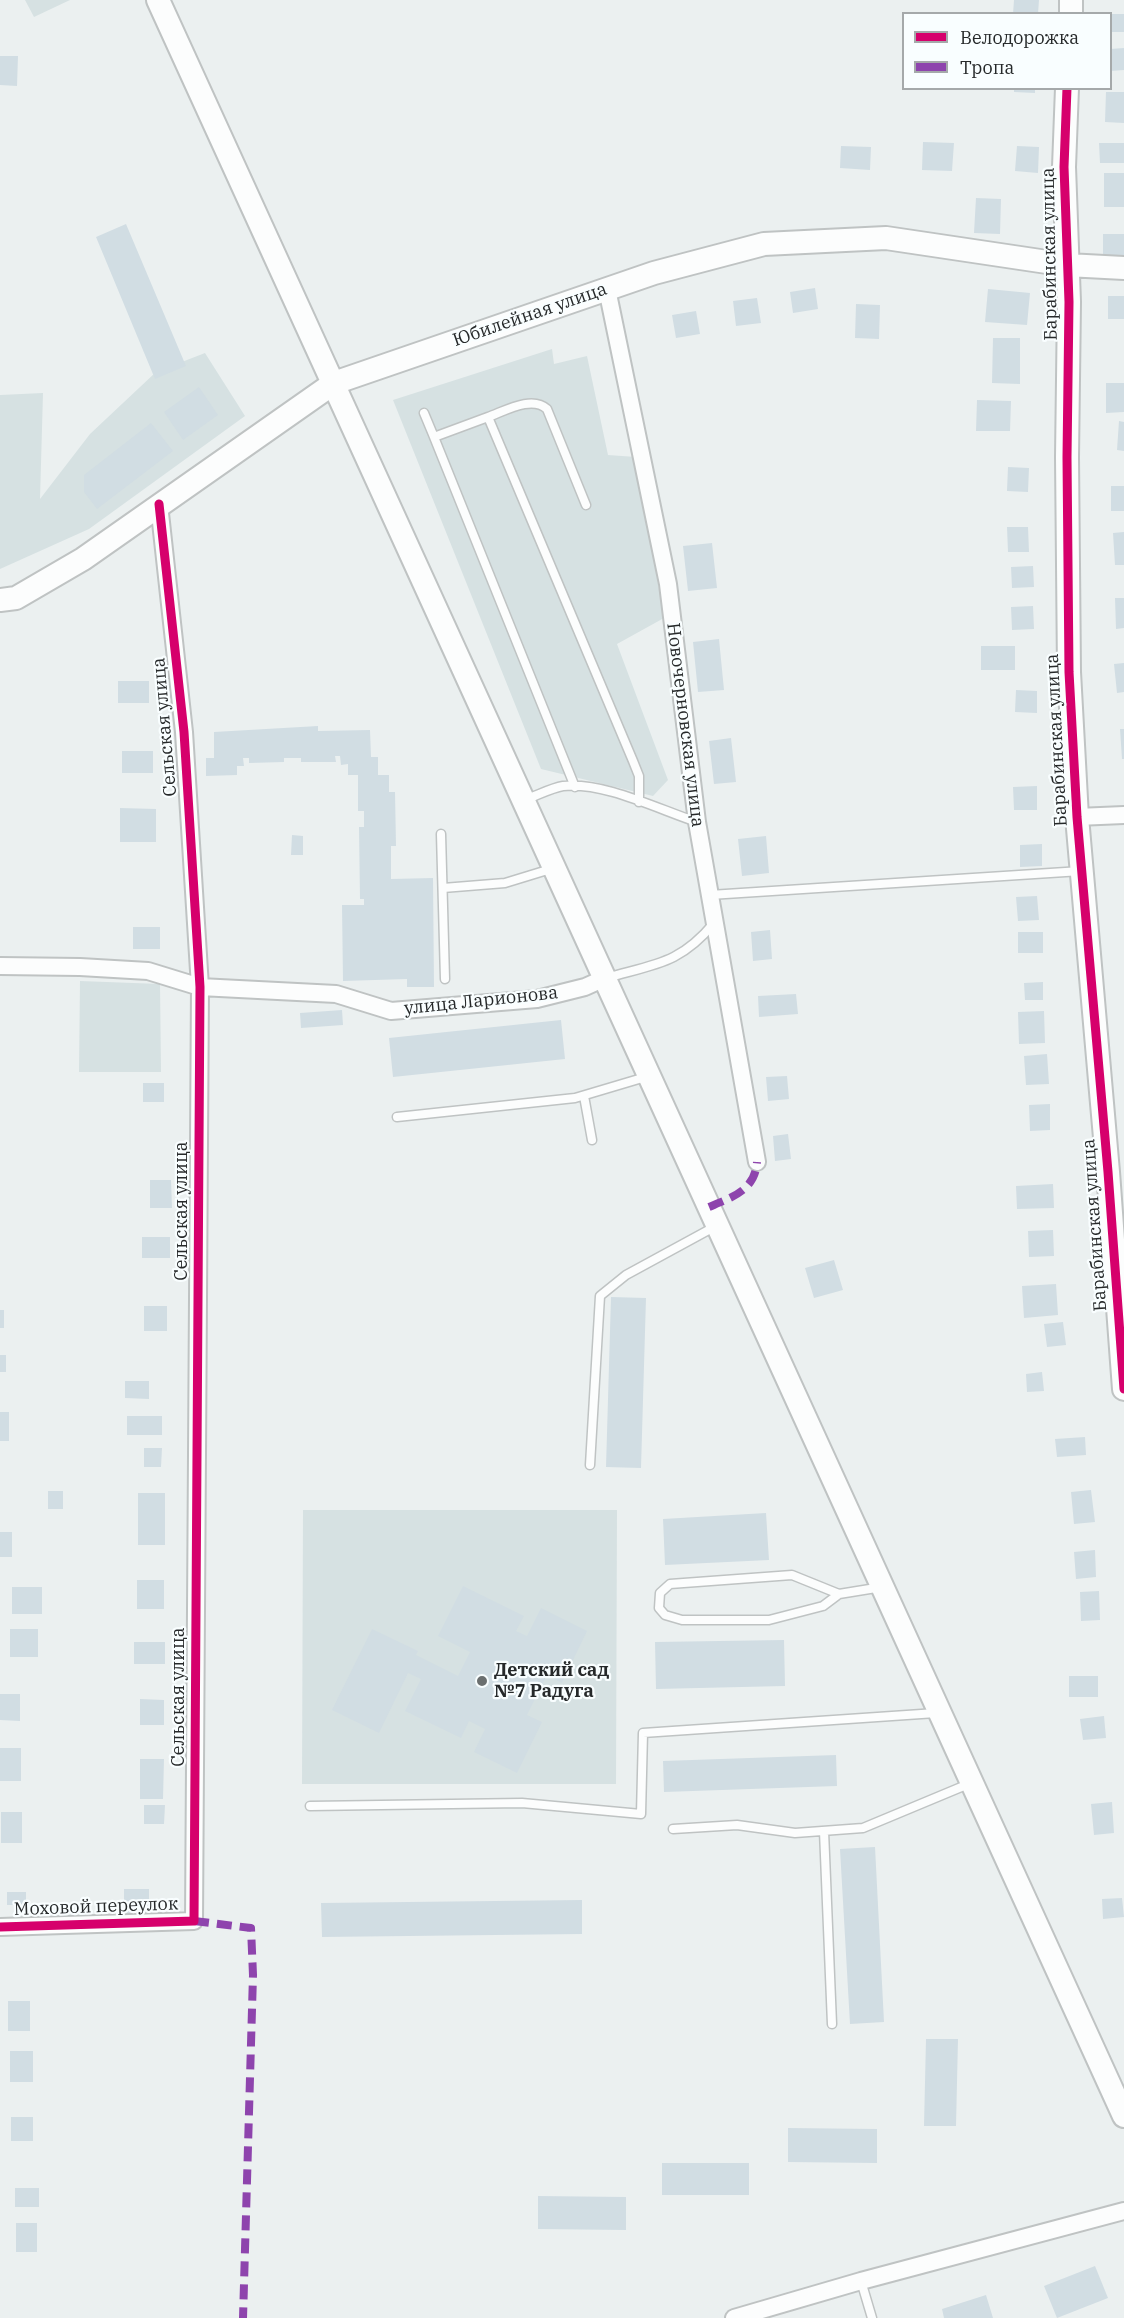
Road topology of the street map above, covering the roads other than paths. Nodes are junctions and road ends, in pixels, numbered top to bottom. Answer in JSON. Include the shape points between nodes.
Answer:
{"nodes":[{"id":1,"x":158,"y":0,"type":"edge"},
{"id":2,"x":1067,"y":90,"type":"edge"},
{"id":3,"x":1067,"y":265,"type":"junction"},
{"id":4,"x":1124,"y":268,"type":"edge"},
{"id":5,"x":607,"y":289,"type":"junction"},
{"id":6,"x":334,"y":383,"type":"junction"},
{"id":7,"x":424,"y":413,"type":"dead end"},
{"id":8,"x":489,"y":417,"type":"junction"},
{"id":9,"x":434,"y":437,"type":"junction"},
{"id":10,"x":159,"y":504,"type":"junction"},
{"id":11,"x":586,"y":505,"type":"dead end"},
{"id":12,"x":0,"y":600,"type":"edge"},
{"id":13,"x":575,"y":787,"type":"junction"},
{"id":14,"x":524,"y":800,"type":"junction"},
{"id":15,"x":639,"y":802,"type":"junction"},
{"id":16,"x":1124,"y":815,"type":"edge"},
{"id":17,"x":1077,"y":817,"type":"junction"},
{"id":18,"x":697,"y":822,"type":"junction"},
{"id":19,"x":441,"y":834,"type":"dead end"},
{"id":20,"x":555,"y":868,"type":"junction"},
{"id":21,"x":1082,"y":871,"type":"junction"},
{"id":22,"x":443,"y":888,"type":"junction"},
{"id":23,"x":710,"y":896,"type":"junction"},
{"id":24,"x":714,"y":922,"type":"junction"},
{"id":25,"x":0,"y":966,"type":"edge"},
{"id":26,"x":605,"y":978,"type":"junction"},
{"id":27,"x":445,"y":979,"type":"dead end"},
{"id":28,"x":200,"y":987,"type":"junction"},
{"id":29,"x":650,"y":1076,"type":"junction"},
{"id":30,"x":584,"y":1096,"type":"junction"},
{"id":31,"x":397,"y":1117,"type":"dead end"},
{"id":32,"x":592,"y":1140,"type":"dead end"},
{"id":33,"x":758,"y":1162,"type":"dead end"},
{"id":34,"x":717,"y":1225,"type":"junction"},
{"id":35,"x":1124,"y":1389,"type":"edge"},
{"id":36,"x":590,"y":1465,"type":"dead end"},
{"id":37,"x":883,"y":1587,"type":"junction"},
{"id":38,"x":839,"y":1594,"type":"junction"},
{"id":39,"x":940,"y":1713,"type":"junction"},
{"id":40,"x":972,"y":1783,"type":"junction"},
{"id":41,"x":310,"y":1806,"type":"dead end"},
{"id":42,"x":673,"y":1829,"type":"dead end"},
{"id":43,"x":824,"y":1831,"type":"junction"},
{"id":44,"x":194,"y":1921,"type":"joint"},
{"id":45,"x":0,"y":1927,"type":"edge"},
{"id":46,"x":832,"y":2024,"type":"dead end"},
{"id":47,"x":1124,"y":2116,"type":"edge"},
{"id":48,"x":1124,"y":2211,"type":"edge"},
{"id":49,"x":861,"y":2281,"type":"junction"},
{"id":50,"x":734,"y":2318,"type":"edge"},
{"id":51,"x":872,"y":2318,"type":"edge"}],
"edges":[{"from":1,"to":6,"type":"street"},
{"from":2,"to":3,"type":"street","name":"Барабинская улица"},
{"from":3,"to":4,"type":"street","name":"Юбилейная улица"},
{"from":3,"to":5,"type":"street","name":"Юбилейная улица","via":[[886,238],[764,244]]},
{"from":3,"to":17,"type":"street","name":"Барабинская улица","via":[[1070,672]]},
{"from":5,"to":6,"type":"street","name":"Юбилейная улица"},
{"from":5,"to":18,"type":"street","name":"Новочерновская улица","via":[[668,584]]},
{"from":6,"to":10,"type":"street","name":"Юбилейная улица"},
{"from":6,"to":14,"type":"street"},
{"from":7,"to":9,"type":"lane"},
{"from":8,"to":9,"type":"lane"},
{"from":8,"to":11,"type":"lane","via":[[534,402],[547,409]]},
{"from":8,"to":15,"type":"lane","via":[[639,776]]},
{"from":9,"to":13,"type":"lane"},
{"from":10,"to":12,"type":"street","name":"Юбилейная улица","via":[[83,559],[16,598]]},
{"from":10,"to":28,"type":"street","name":"Сельская улица","via":[[184,732]]},
{"from":13,"to":14,"type":"lane","via":[[563,786]]},
{"from":13,"to":15,"type":"lane"},
{"from":14,"to":20,"type":"street"},
{"from":15,"to":18,"type":"lane"},
{"from":16,"to":17,"type":"street"},
{"from":17,"to":21,"type":"street","name":"Барабинская улица"},
{"from":18,"to":23,"type":"street","name":"Новочерновская улица"},
{"from":19,"to":22,"type":"lane"},
{"from":20,"to":22,"type":"lane","via":[[506,883]]},
{"from":20,"to":26,"type":"street"},
{"from":21,"to":23,"type":"lane"},
{"from":21,"to":35,"type":"street","name":"Барабинская улица"},
{"from":22,"to":27,"type":"lane"},
{"from":23,"to":24,"type":"street","name":"Новочерновская улица"},
{"from":24,"to":26,"type":"lane","via":[[699,941],[677,957]]},
{"from":24,"to":33,"type":"street","name":"Новочерновская улица"},
{"from":25,"to":28,"type":"street","name":"улица Ларионова","via":[[148,971]]},
{"from":26,"to":28,"type":"street","name":"улица Ларионова","via":[[537,999],[391,1011],[336,994]]},
{"from":26,"to":29,"type":"street"},
{"from":28,"to":44,"type":"street","name":"Сельская улица"},
{"from":29,"to":30,"type":"lane"},
{"from":29,"to":34,"type":"street"},
{"from":30,"to":31,"type":"lane"},
{"from":30,"to":32,"type":"lane"},
{"from":34,"to":36,"type":"lane","via":[[626,1275],[600,1296]]},
{"from":34,"to":37,"type":"street"},
{"from":37,"to":38,"type":"lane"},
{"from":37,"to":39,"type":"street"},
{"from":38,"to":38,"type":"lane","via":[[823,1606],[769,1620],[682,1620],[665,1615],[659,1608],[660,1593],[669,1584],[690,1582],[792,1575]]},
{"from":39,"to":40,"type":"street"},
{"from":39,"to":41,"type":"lane","via":[[643,1733],[641,1814],[522,1803]]},
{"from":40,"to":43,"type":"lane","via":[[863,1828]]},
{"from":40,"to":47,"type":"street"},
{"from":42,"to":43,"type":"lane","via":[[737,1826],[795,1833]]},
{"from":43,"to":46,"type":"lane"},
{"from":44,"to":45,"type":"street","name":"Моховой переулок"},
{"from":48,"to":49,"type":"street"},
{"from":49,"to":50,"type":"street"},
{"from":49,"to":51,"type":"lane"}]}
